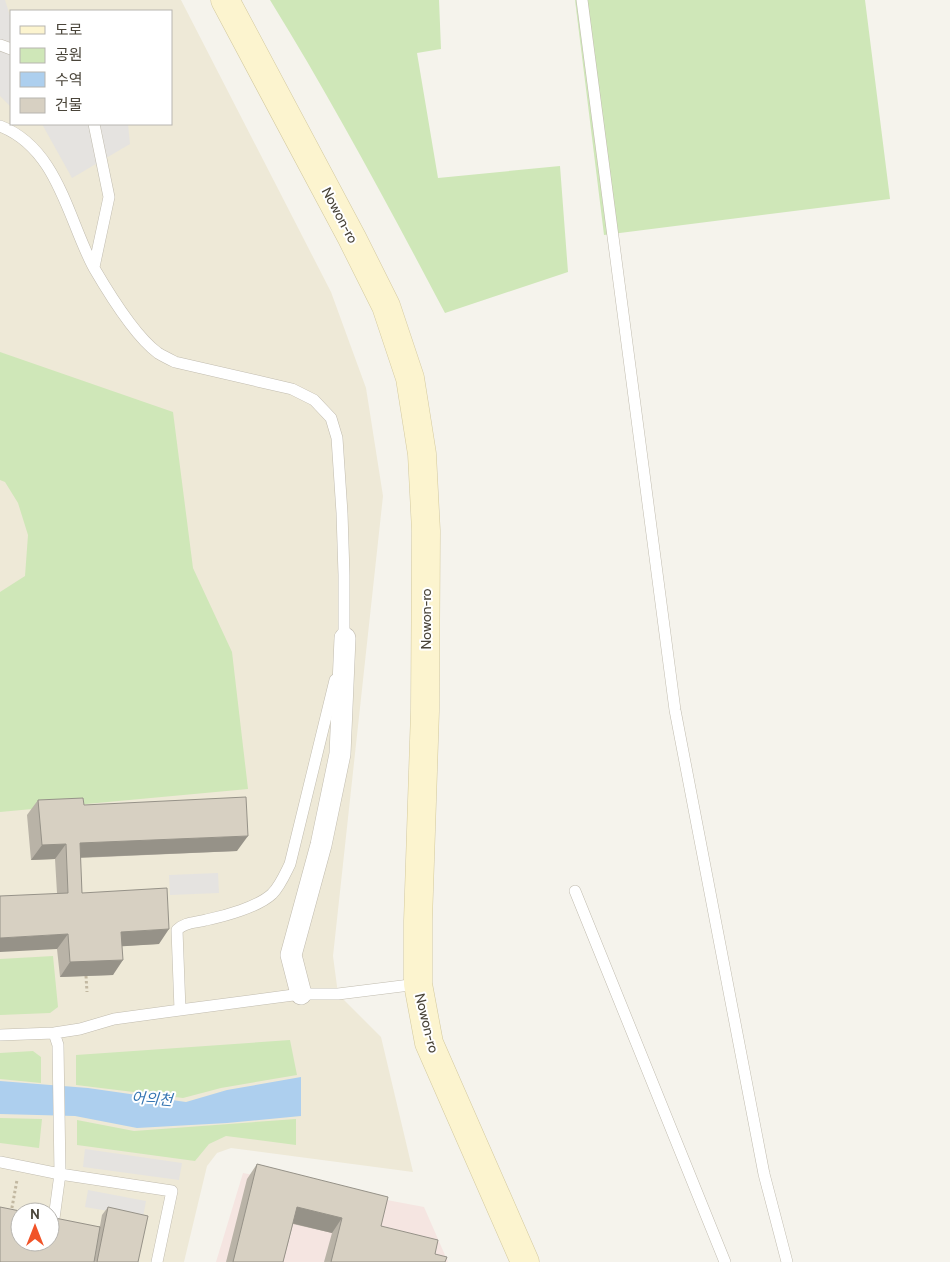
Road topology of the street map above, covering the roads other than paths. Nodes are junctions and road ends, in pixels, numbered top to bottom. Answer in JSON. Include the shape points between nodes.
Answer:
{"nodes":[{"id":1,"x":225,"y":0,"type":"edge"},
{"id":2,"x":582,"y":0,"type":"edge"},
{"id":3,"x":94,"y":125,"type":"edge"},
{"id":4,"x":0,"y":126,"type":"edge"},
{"id":5,"x":94,"y":267,"type":"junction"},
{"id":6,"x":345,"y":638,"type":"junction"},
{"id":7,"x":575,"y":891,"type":"dead end"},
{"id":8,"x":418,"y":984,"type":"junction"},
{"id":9,"x":301,"y":994,"type":"junction"},
{"id":10,"x":180,"y":1010,"type":"junction"},
{"id":11,"x":54,"y":1033,"type":"junction"},
{"id":12,"x":0,"y":1035,"type":"edge"},
{"id":13,"x":0,"y":1162,"type":"edge"},
{"id":14,"x":60,"y":1174,"type":"junction"},
{"id":15,"x":56,"y":1202,"type":"edge"},
{"id":16,"x":157,"y":1262,"type":"edge"},
{"id":17,"x":525,"y":1262,"type":"edge"},
{"id":18,"x":725,"y":1262,"type":"edge"},
{"id":19,"x":787,"y":1262,"type":"edge"}],
"edges":[{"from":1,"to":8,"type":"main road","name":"Nowon-ro","via":[[386,306],[410,378],[422,454],[426,531]]},
{"from":2,"to":19,"type":"lane","via":[[675,710],[764,1174]]},
{"from":3,"to":5,"type":"lane","via":[[108,197]]},
{"from":4,"to":5,"type":"lane","via":[[26,142],[40,156],[68,205]]},
{"from":5,"to":6,"type":"lane","via":[[138,334],[157,352],[175,362],[292,390],[314,400],[331,418],[337,438],[342,512]]},
{"from":6,"to":9,"type":"street","via":[[340,754],[321,845],[291,956]]},
{"from":6,"to":10,"type":"lane","via":[[290,864],[271,895],[244,910],[182,924],[177,930]]},
{"from":7,"to":18,"type":"lane"},
{"from":8,"to":9,"type":"lane","via":[[338,994]]},
{"from":8,"to":17,"type":"main road","name":"Nowon-ro","via":[[429,1043]]},
{"from":9,"to":10,"type":"lane"},
{"from":10,"to":11,"type":"lane","via":[[114,1019]]},
{"from":11,"to":12,"type":"lane"},
{"from":11,"to":14,"type":"lane","via":[[58,1045]]},
{"from":13,"to":14,"type":"lane"},
{"from":14,"to":15,"type":"lane"},
{"from":14,"to":16,"type":"lane","via":[[172,1191]]}]}
